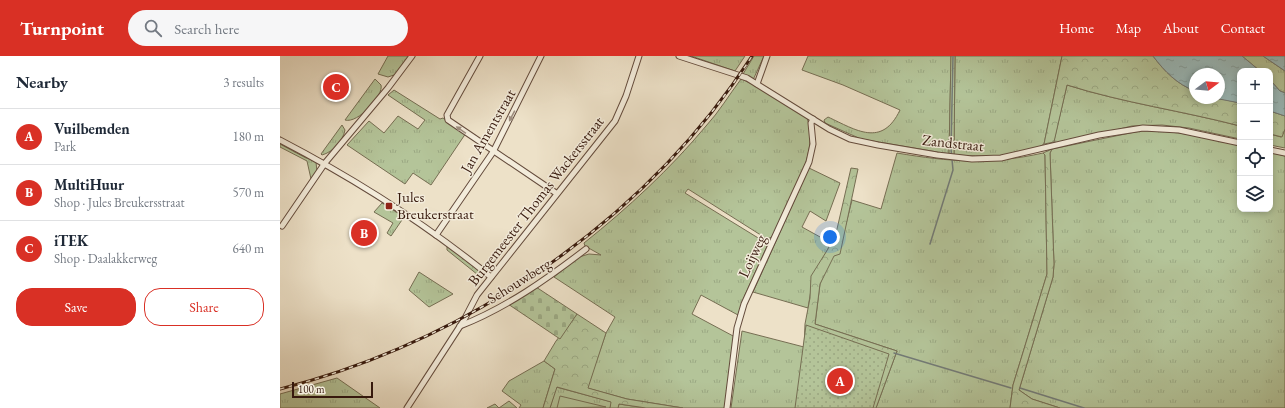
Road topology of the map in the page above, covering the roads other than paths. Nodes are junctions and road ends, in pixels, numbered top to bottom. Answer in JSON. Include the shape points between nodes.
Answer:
{"nodes":[{"id":1,"x":412,"y":56,"type":"edge"},
{"id":2,"x":480,"y":56,"type":"edge"},
{"id":3,"x":541,"y":56,"type":"edge"},
{"id":4,"x":639,"y":56,"type":"edge"},
{"id":5,"x":679,"y":56,"type":"edge"},
{"id":6,"x":767,"y":56,"type":"edge"},
{"id":7,"x":757,"y":84,"type":"junction"},
{"id":8,"x":813,"y":119,"type":"junction"},
{"id":9,"x":280,"y":140,"type":"edge"},
{"id":10,"x":1237,"y":142,"type":"edge"},
{"id":11,"x":1273,"y":151,"type":"edge"},
{"id":12,"x":493,"y":152,"type":"junction"},
{"id":13,"x":1285,"y":153,"type":"edge"},
{"id":14,"x":325,"y":163,"type":"junction"},
{"id":15,"x":556,"y":193,"type":"junction"},
{"id":16,"x":282,"y":226,"type":"dead end"},
{"id":17,"x":436,"y":235,"type":"junction"},
{"id":18,"x":586,"y":249,"type":"dead end"},
{"id":19,"x":491,"y":277,"type":"junction"},
{"id":20,"x":460,"y":326,"type":"junction"},
{"id":21,"x":406,"y":408,"type":"edge"},
{"id":22,"x":727,"y":408,"type":"edge"}],
"edges":[{"from":1,"to":14,"type":"street"},
{"from":12,"to":2,"type":"street","one_way":true,"via":[[448,120],[447,114]]},
{"from":3,"to":12,"type":"street","name":"Jan Amentstraat","one_way":true},
{"from":4,"to":15,"type":"street","name":"Burgemeester Thomas Wackersstraat","via":[[615,121]]},
{"from":5,"to":7,"type":"street","name":"Zandstraat"},
{"from":6,"to":7,"type":"street"},
{"from":7,"to":8,"type":"street","name":"Zandstraat"},
{"from":8,"to":10,"type":"street","name":"Zandstraat","via":[[850,139],[972,159],[1016,156],[1143,128],[1179,130]]},
{"from":8,"to":22,"type":"street","name":"Loijweg","via":[[813,144],[809,162],[744,304],[737,328]]},
{"from":9,"to":14,"type":"street"},
{"from":11,"to":13,"type":"street"},
{"from":12,"to":15,"type":"street"},
{"from":12,"to":17,"type":"street","name":"Jan Amentstraat"},
{"from":14,"to":16,"type":"street"},
{"from":14,"to":17,"type":"street"},
{"from":15,"to":19,"type":"street","name":"Burgemeester Thomas Wackersstraat"},
{"from":17,"to":19,"type":"street"},
{"from":18,"to":20,"type":"street","name":"Schouwberg","via":[[513,300]]},
{"from":19,"to":20,"type":"street","name":"Burgemeester Thomas Wackersstraat","via":[[476,295]]},
{"from":20,"to":21,"type":"street"}]}
